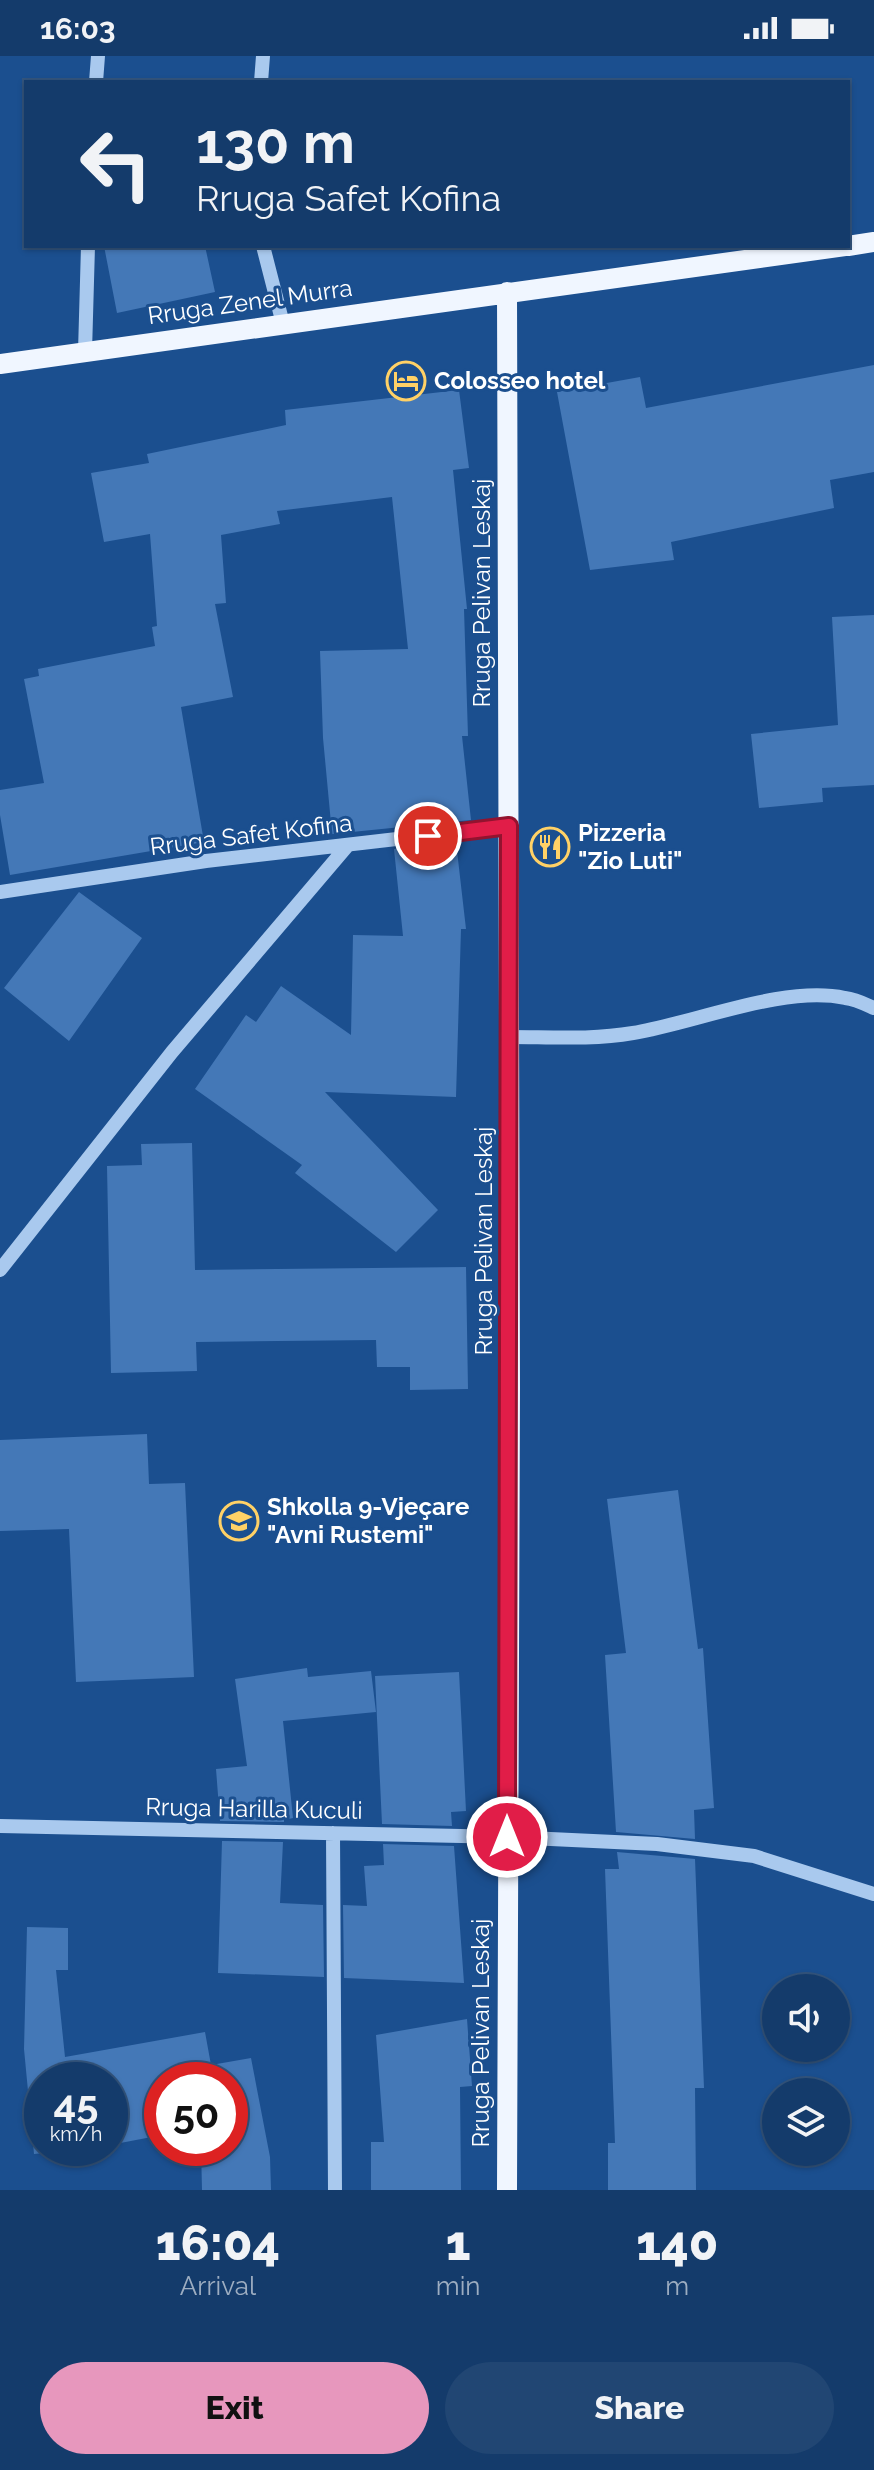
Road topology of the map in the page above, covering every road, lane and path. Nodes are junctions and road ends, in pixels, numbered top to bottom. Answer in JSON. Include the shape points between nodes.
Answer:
{"nodes":[{"id":1,"x":98,"y":56,"type":"edge"},
{"id":2,"x":263,"y":56,"type":"edge"},
{"id":3,"x":96,"y":80,"type":"edge"},
{"id":4,"x":261,"y":80,"type":"edge"},
{"id":5,"x":874,"y":242,"type":"edge"},
{"id":6,"x":850,"y":246,"type":"edge"},
{"id":7,"x":88,"y":248,"type":"edge"},
{"id":8,"x":264,"y":248,"type":"edge"},
{"id":9,"x":832,"y":248,"type":"edge"},
{"id":10,"x":507,"y":292,"type":"junction"},
{"id":11,"x":283,"y":324,"type":"junction"},
{"id":12,"x":85,"y":352,"type":"junction"},
{"id":13,"x":0,"y":364,"type":"edge"},
{"id":14,"x":509,"y":826,"type":"junction"},
{"id":15,"x":348,"y":845,"type":"junction"},
{"id":16,"x":0,"y":892,"type":"edge"},
{"id":17,"x":874,"y":1008,"type":"edge"},
{"id":18,"x":510,"y":1037,"type":"junction"},
{"id":19,"x":0,"y":1270,"type":"edge"},
{"id":20,"x":0,"y":1826,"type":"edge"},
{"id":21,"x":333,"y":1833,"type":"junction"},
{"id":22,"x":507,"y":1837,"type":"junction"},
{"id":23,"x":874,"y":1894,"type":"edge"},
{"id":24,"x":335,"y":2190,"type":"edge"},
{"id":25,"x":507,"y":2190,"type":"edge"}],
"edges":[{"from":1,"to":3,"type":"street"},
{"from":2,"to":4,"type":"street"},
{"from":5,"to":6,"type":"main road","name":"Rruga Zenel Murra"},
{"from":7,"to":12,"type":"street"},
{"from":8,"to":11,"type":"street"},
{"from":9,"to":10,"type":"main road","name":"Rruga Zenel Murra"},
{"from":10,"to":11,"type":"main road","name":"Rruga Zenel Murra"},
{"from":10,"to":14,"type":"main road","name":"Rruga Pelivan Leskaj"},
{"from":11,"to":12,"type":"main road","name":"Rruga Zenel Murra"},
{"from":12,"to":13,"type":"main road","name":"Rruga Zenel Murra"},
{"from":14,"to":15,"type":"street","name":"Rruga Safet Kofina"},
{"from":14,"to":18,"type":"main road","name":"Rruga Pelivan Leskaj"},
{"from":15,"to":16,"type":"street","name":"Rruga Safet Kofina"},
{"from":15,"to":19,"type":"street","via":[[172,1052]]},
{"from":17,"to":18,"type":"street","via":[[844,997],[804,996],[633,1033]]},
{"from":18,"to":22,"type":"main road","name":"Rruga Pelivan Leskaj"},
{"from":20,"to":21,"type":"street","name":"Rruga Harilla Kuculi"},
{"from":21,"to":22,"type":"street","name":"Rruga Harilla Kuculi"},
{"from":21,"to":24,"type":"street"},
{"from":22,"to":23,"type":"street","name":"Rruga Harilla Kuculi","via":[[657,1844],[754,1856]]},
{"from":22,"to":25,"type":"main road","name":"Rruga Pelivan Leskaj"}]}
